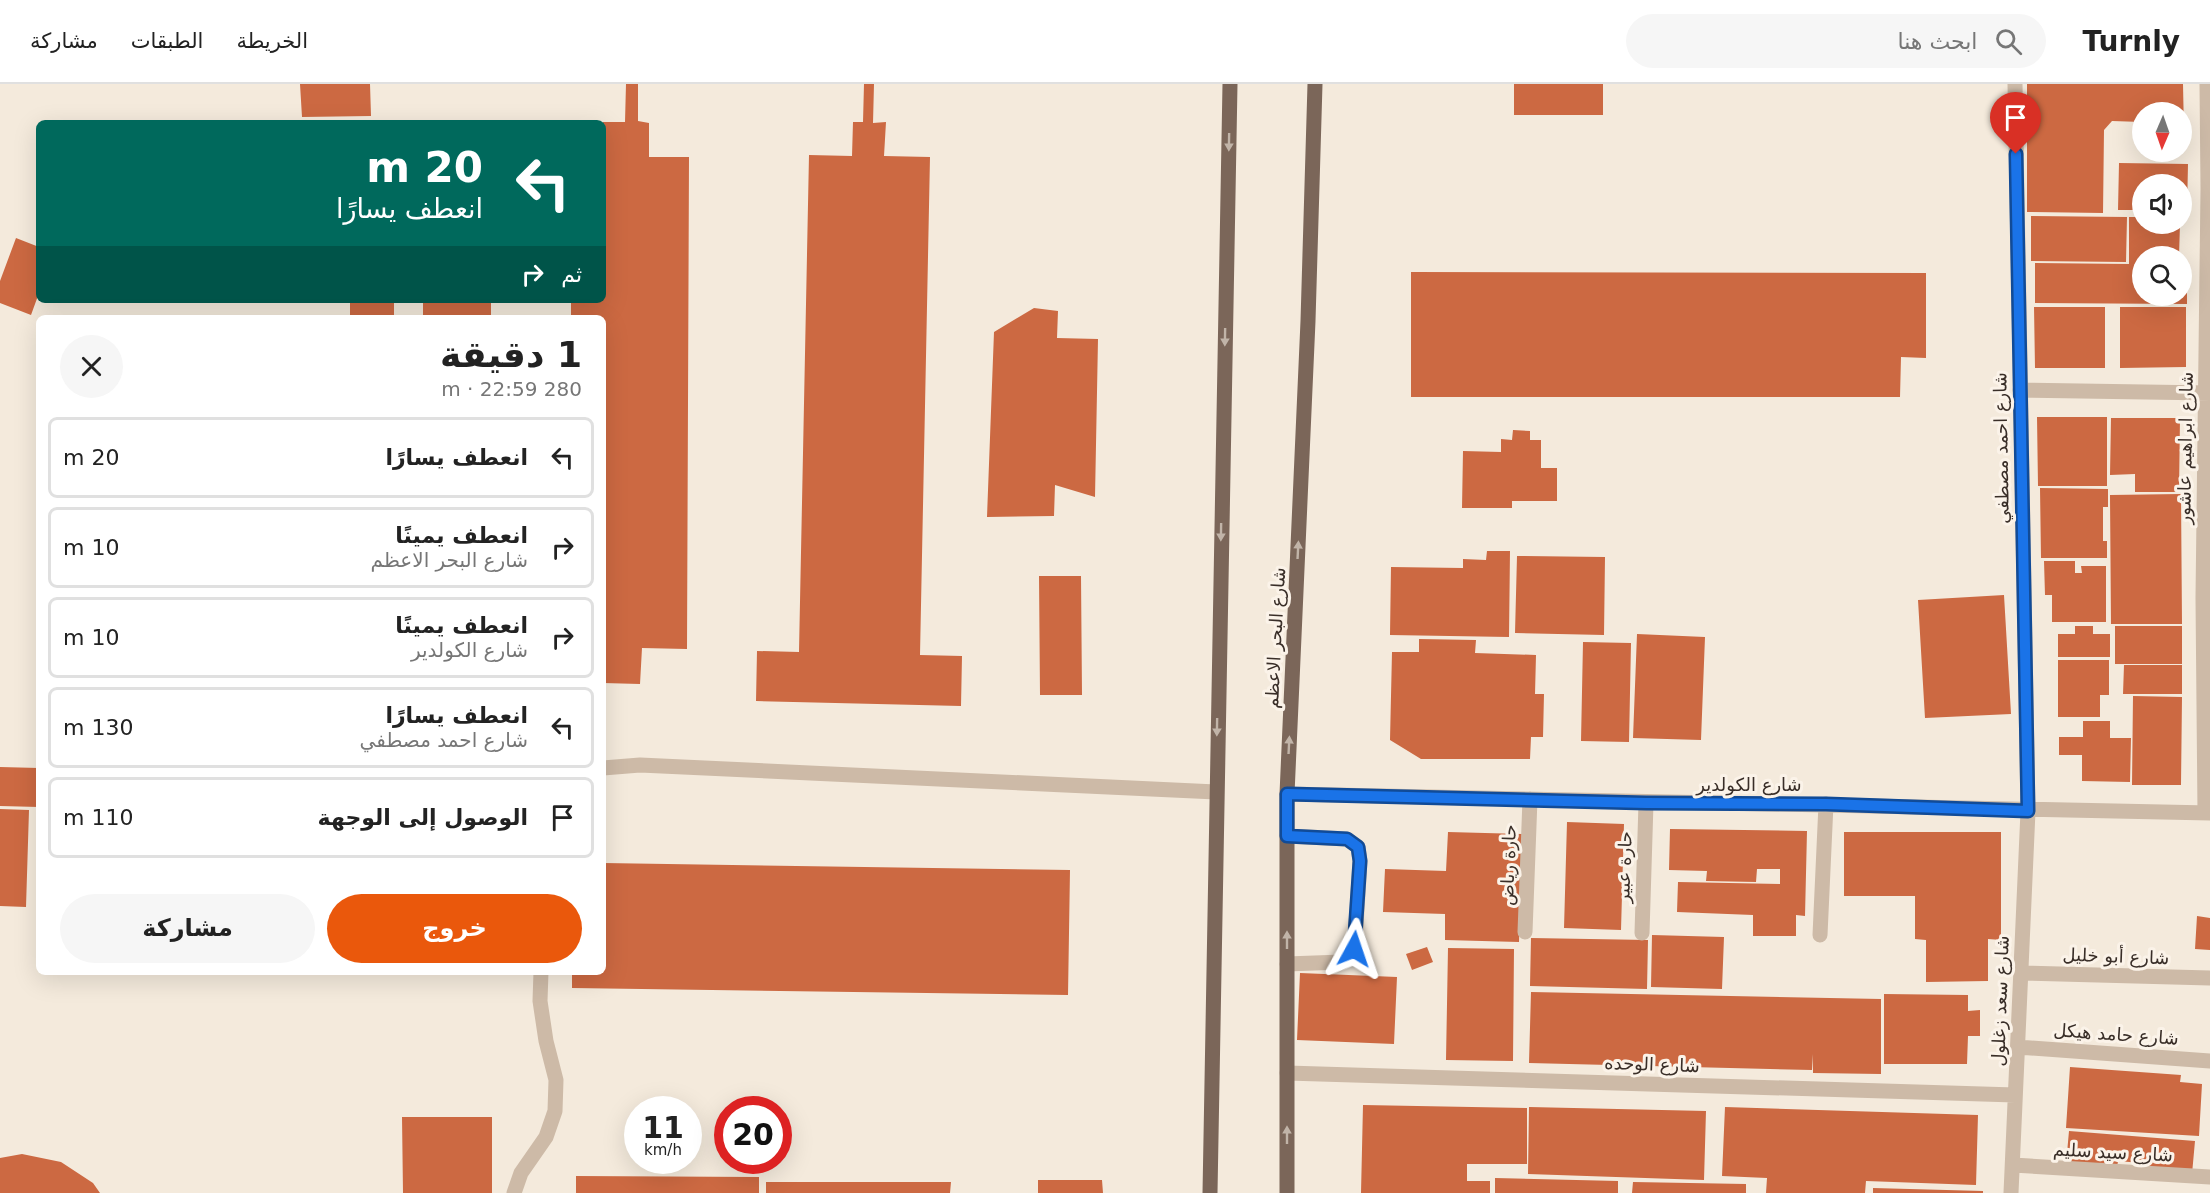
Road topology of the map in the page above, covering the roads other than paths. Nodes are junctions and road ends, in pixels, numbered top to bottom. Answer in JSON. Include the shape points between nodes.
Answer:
{"nodes":[{"id":1,"x":1230,"y":84,"type":"edge"},
{"id":2,"x":1315,"y":84,"type":"edge"},
{"id":3,"x":2015,"y":84,"type":"edge"},
{"id":4,"x":2206,"y":84,"type":"edge"},
{"id":5,"x":2209,"y":189,"type":"edge"},
{"id":6,"x":2020,"y":390,"type":"junction"},
{"id":7,"x":2207,"y":393,"type":"edge"},
{"id":8,"x":2206,"y":598,"type":"edge"},
{"id":9,"x":606,"y":768,"type":"edge"},
{"id":10,"x":1216,"y":792,"type":"junction"},
{"id":11,"x":1287,"y":794,"type":"junction"},
{"id":12,"x":1530,"y":799,"type":"junction"},
{"id":13,"x":1646,"y":803,"type":"junction"},
{"id":14,"x":1826,"y":804,"type":"junction"},
{"id":15,"x":2028,"y":811,"type":"junction"},
{"id":16,"x":2207,"y":813,"type":"edge"},
{"id":17,"x":1287,"y":836,"type":"junction"},
{"id":18,"x":1526,"y":932,"type":"dead end"},
{"id":19,"x":1642,"y":933,"type":"dead end"},
{"id":20,"x":1820,"y":935,"type":"dead end"},
{"id":21,"x":1287,"y":964,"type":"junction"},
{"id":22,"x":2021,"y":973,"type":"junction"},
{"id":23,"x":542,"y":975,"type":"edge"},
{"id":24,"x":2210,"y":978,"type":"edge"},
{"id":25,"x":2018,"y":1047,"type":"junction"},
{"id":26,"x":2210,"y":1061,"type":"edge"},
{"id":27,"x":1287,"y":1073,"type":"junction"},
{"id":28,"x":2015,"y":1095,"type":"junction"},
{"id":29,"x":2013,"y":1165,"type":"junction"},
{"id":30,"x":2210,"y":1177,"type":"edge"},
{"id":31,"x":514,"y":1193,"type":"edge"},
{"id":32,"x":1210,"y":1193,"type":"edge"},
{"id":33,"x":1287,"y":1193,"type":"edge"},
{"id":34,"x":2011,"y":1193,"type":"edge"}],
"edges":[{"from":1,"to":10,"type":"main road","one_way":true},
{"from":11,"to":2,"type":"main road","name":"شارع البحر الاعظم","one_way":true},
{"from":3,"to":6,"type":"street","name":"شارع احمد مصطفي"},
{"from":4,"to":5,"type":"street","name":"شارع ابراهيم عاشور"},
{"from":5,"to":7,"type":"street","name":"شارع ابراهيم عاشور"},
{"from":6,"to":7,"type":"street"},
{"from":6,"to":15,"type":"street","name":"شارع احمد مصطفي"},
{"from":7,"to":8,"type":"street","name":"شارع ابراهيم عاشور"},
{"from":8,"to":16,"type":"street","name":"شارع ابراهيم عاشور"},
{"from":9,"to":10,"type":"street","via":[[640,765]]},
{"from":10,"to":32,"type":"main road"},
{"from":11,"to":12,"type":"street","name":"شارع الكولدير"},
{"from":11,"to":17,"type":"main road","name":"شارع البحر الاعظم"},
{"from":12,"to":13,"type":"street","name":"شارع الكولدير"},
{"from":12,"to":18,"type":"street","name":"حارة رياض"},
{"from":13,"to":14,"type":"street","name":"شارع الكولدير"},
{"from":13,"to":19,"type":"street","name":"حارة عبير"},
{"from":14,"to":15,"type":"street","name":"شارع الكولدير"},
{"from":14,"to":20,"type":"street"},
{"from":15,"to":16,"type":"street","name":"شارع الكولدير"},
{"from":15,"to":22,"type":"street","name":"شارع سعد زغلول"},
{"from":21,"to":17,"type":"main road","name":"شارع البحر الاعظم","one_way":true},
{"from":17,"to":21,"type":"street","via":[[1347,839],[1358,847],[1360,861],[1352,954],[1342,962]]},
{"from":21,"to":27,"type":"main road","name":"شارع البحر الاعظم"},
{"from":22,"to":24,"type":"street","name":"شارع أبو خليل"},
{"from":22,"to":25,"type":"street","name":"شارع سعد زغلول"},
{"from":23,"to":31,"type":"street","via":[[542,1011],[556,1080],[555,1111],[546,1137],[521,1173]]},
{"from":25,"to":26,"type":"street","name":"شارع حامد هيكل"},
{"from":25,"to":28,"type":"street","name":"شارع سعد زغلول"},
{"from":27,"to":28,"type":"street","name":"شارع الوحده"},
{"from":33,"to":27,"type":"main road","name":"شارع البحر الاعظم","one_way":true},
{"from":28,"to":29,"type":"street","name":"شارع سعد زغلول"},
{"from":29,"to":30,"type":"street","name":"شارع سيد سليم"},
{"from":29,"to":34,"type":"street","name":"شارع سعد زغلول"}]}
